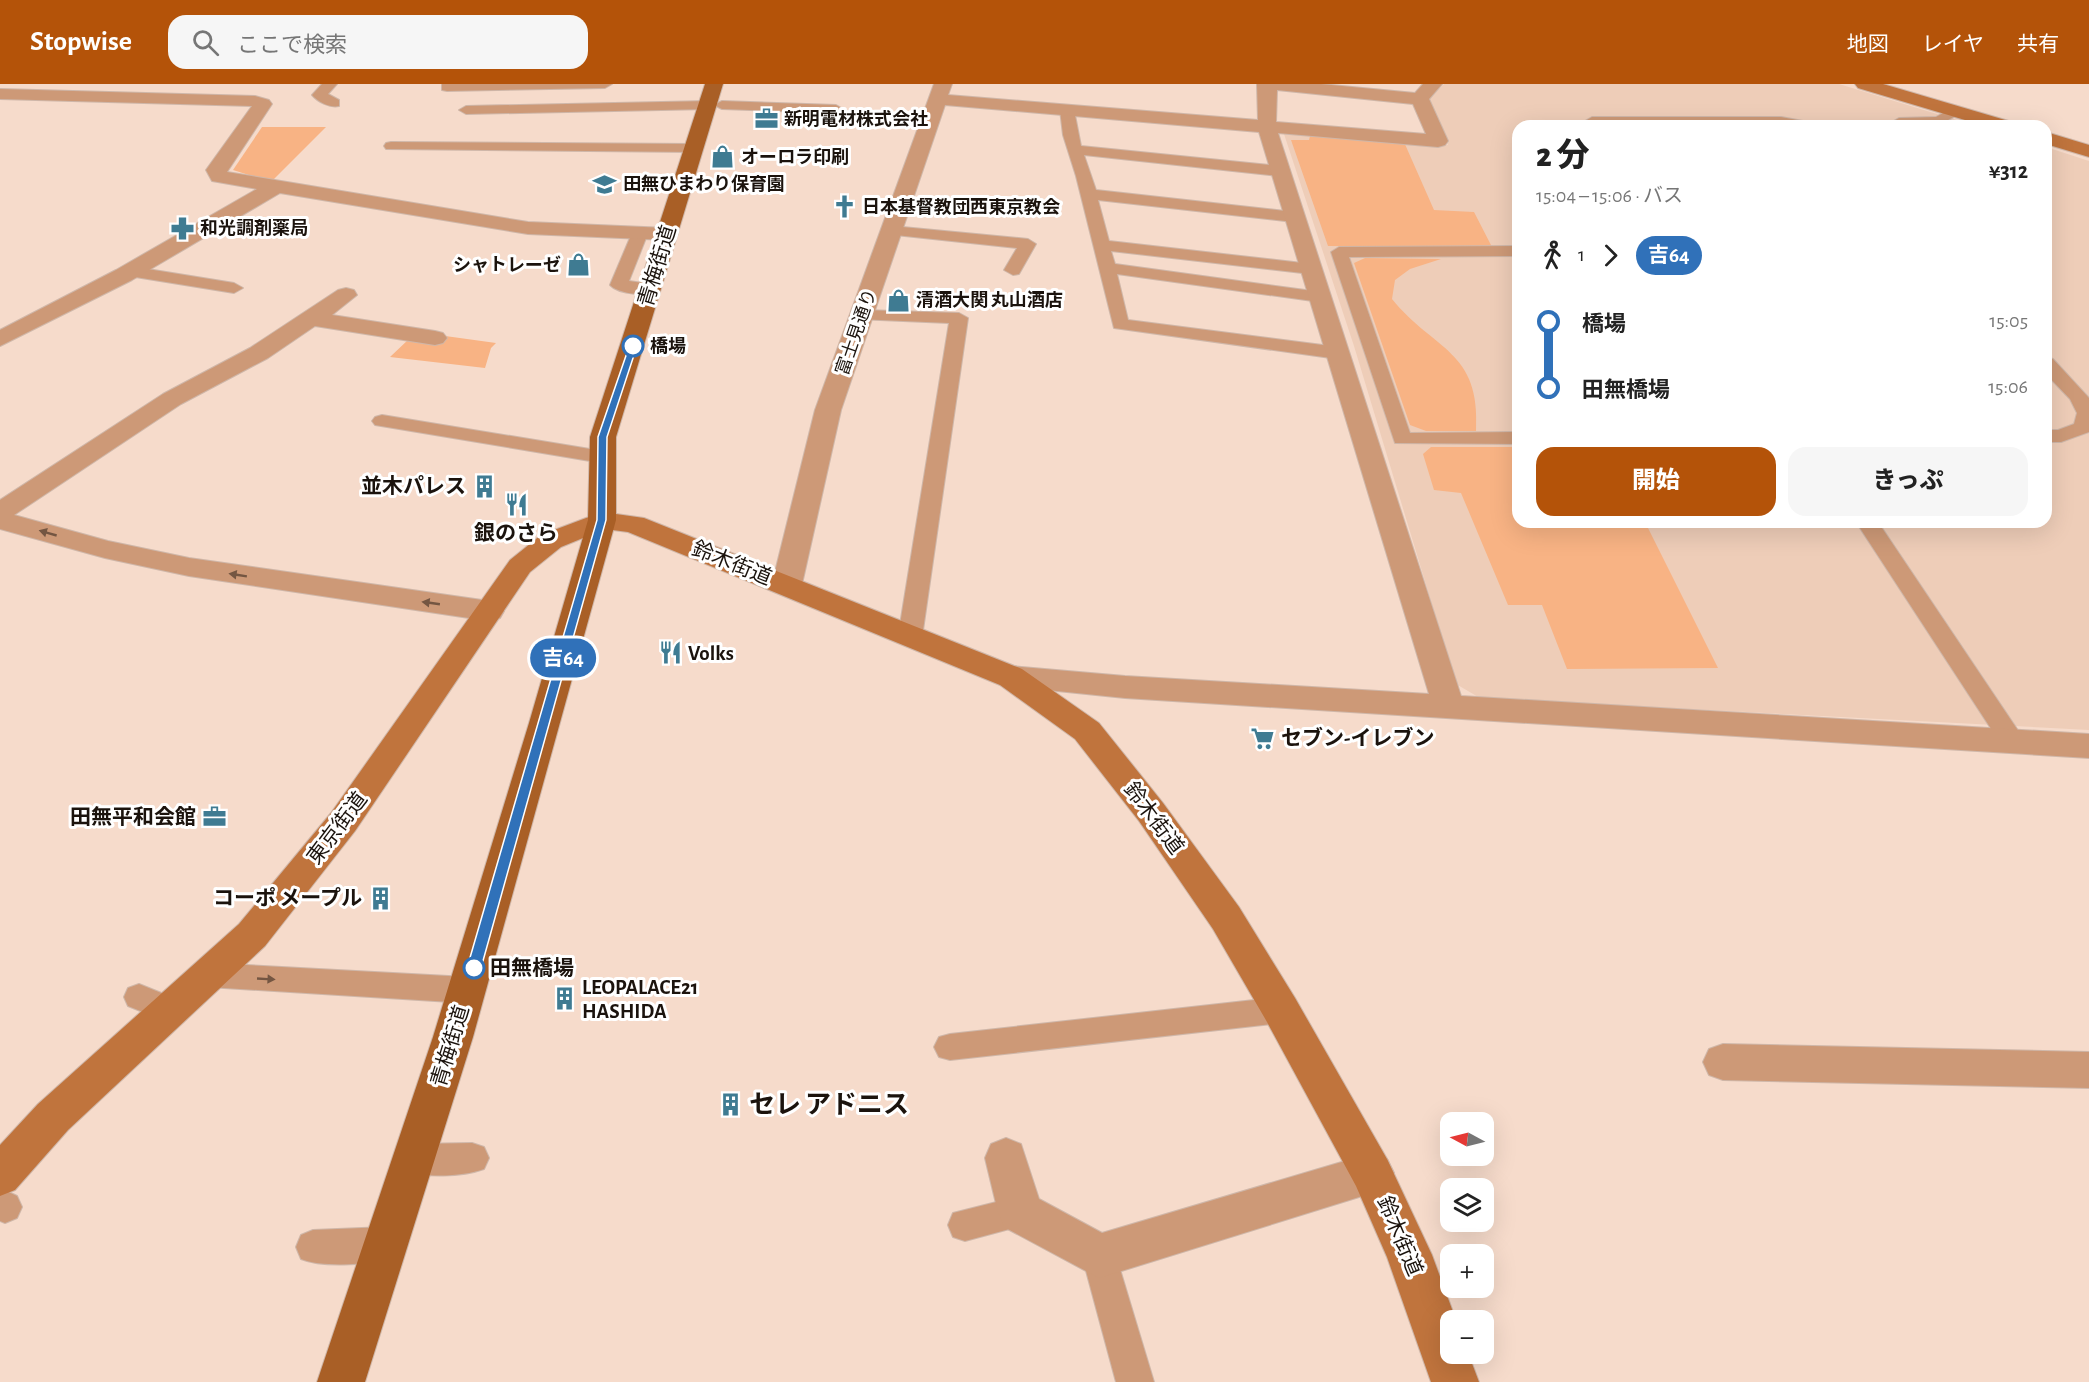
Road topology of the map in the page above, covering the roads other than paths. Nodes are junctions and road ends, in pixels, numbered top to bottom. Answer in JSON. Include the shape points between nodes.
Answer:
{"nodes":[{"id":1,"x":11,"y":84,"type":"edge"},
{"id":2,"x":330,"y":84,"type":"edge"},
{"id":3,"x":605,"y":84,"type":"edge"},
{"id":4,"x":1268,"y":84,"type":"edge"},
{"id":5,"x":1433,"y":84,"type":"edge"},
{"id":6,"x":1864,"y":84,"type":"edge"},
{"id":7,"x":447,"y":87,"type":"dead end"},
{"id":8,"x":939,"y":91,"type":"edge"},
{"id":9,"x":0,"y":94,"type":"edge"},
{"id":10,"x":715,"y":98,"type":"edge"},
{"id":11,"x":1420,"y":99,"type":"junction"},
{"id":12,"x":333,"y":103,"type":"dead end"},
{"id":13,"x":836,"y":109,"type":"dead end"},
{"id":14,"x":466,"y":110,"type":"dead end"},
{"id":15,"x":1067,"y":110,"type":"junction"},
{"id":16,"x":1954,"y":111,"type":"junction"},
{"id":17,"x":1940,"y":120,"type":"edge"},
{"id":18,"x":1985,"y":120,"type":"edge"},
{"id":19,"x":1267,"y":127,"type":"junction"},
{"id":20,"x":2052,"y":140,"type":"edge"},
{"id":21,"x":391,"y":146,"type":"dead end"},
{"id":22,"x":695,"y":147,"type":"junction"},
{"id":23,"x":1076,"y":150,"type":"junction"},
{"id":24,"x":2089,"y":151,"type":"edge"},
{"id":25,"x":1279,"y":171,"type":"junction"},
{"id":26,"x":276,"y":187,"type":"junction"},
{"id":27,"x":1089,"y":194,"type":"junction"},
{"id":28,"x":1294,"y":217,"type":"junction"},
{"id":29,"x":892,"y":231,"type":"junction"},
{"id":30,"x":654,"y":234,"type":"junction"},
{"id":31,"x":1103,"y":246,"type":"junction"},
{"id":32,"x":1512,"y":251,"type":"edge"},
{"id":33,"x":1108,"y":268,"type":"junction"},
{"id":34,"x":1311,"y":269,"type":"junction"},
{"id":35,"x":1013,"y":270,"type":"dead end"},
{"id":36,"x":129,"y":271,"type":"junction"},
{"id":37,"x":234,"y":288,"type":"dead end"},
{"id":38,"x":346,"y":295,"type":"dead end"},
{"id":39,"x":1320,"y":297,"type":"junction"},
{"id":40,"x":863,"y":315,"type":"junction"},
{"id":41,"x":313,"y":319,"type":"junction"},
{"id":42,"x":435,"y":338,"type":"dead end"},
{"id":43,"x":0,"y":339,"type":"edge"},
{"id":44,"x":1338,"y":354,"type":"junction"},
{"id":45,"x":2052,"y":369,"type":"edge"},
{"id":46,"x":382,"y":421,"type":"dead end"},
{"id":47,"x":2052,"y":436,"type":"edge"},
{"id":48,"x":1512,"y":438,"type":"edge"},
{"id":49,"x":602,"y":457,"type":"junction"},
{"id":50,"x":0,"y":512,"type":"edge"},
{"id":51,"x":0,"y":520,"type":"edge"},
{"id":52,"x":602,"y":520,"type":"junction"},
{"id":53,"x":1871,"y":528,"type":"edge"},
{"id":54,"x":787,"y":584,"type":"junction"},
{"id":55,"x":489,"y":611,"type":"junction"},
{"id":56,"x":909,"y":637,"type":"junction"},
{"id":57,"x":1011,"y":677,"type":"junction"},
{"id":58,"x":1448,"y":705,"type":"junction"},
{"id":59,"x":2012,"y":741,"type":"junction"},
{"id":60,"x":2089,"y":746,"type":"edge"},
{"id":61,"x":208,"y":975,"type":"junction"},
{"id":62,"x":467,"y":990,"type":"junction"},
{"id":63,"x":1281,"y":1010,"type":"junction"},
{"id":64,"x":950,"y":1047,"type":"dead end"},
{"id":65,"x":1723,"y":1062,"type":"dead end"},
{"id":66,"x":2089,"y":1070,"type":"edge"},
{"id":67,"x":472,"y":1158,"type":"dead end"},
{"id":68,"x":1006,"y":1158,"type":"dead end"},
{"id":69,"x":414,"y":1159,"type":"junction"},
{"id":70,"x":1372,"y":1173,"type":"junction"},
{"id":71,"x":2,"y":1196,"type":"edge"},
{"id":72,"x":1020,"y":1212,"type":"junction"},
{"id":73,"x":965,"y":1225,"type":"dead end"},
{"id":74,"x":386,"y":1244,"type":"junction"},
{"id":75,"x":313,"y":1247,"type":"dead end"},
{"id":76,"x":1099,"y":1256,"type":"junction"},
{"id":77,"x":341,"y":1382,"type":"edge"},
{"id":78,"x":1135,"y":1382,"type":"edge"},
{"id":79,"x":1455,"y":1382,"type":"edge"}],
"edges":[{"from":1,"to":9,"type":"street"},
{"from":2,"to":12,"type":"lane","via":[[319,95]]},
{"from":3,"to":7,"type":"lane"},
{"from":4,"to":11,"type":"street"},
{"from":4,"to":19,"type":"street"},
{"from":5,"to":11,"type":"street"},
{"from":6,"to":16,"type":"main road"},
{"from":8,"to":15,"type":"street"},
{"from":8,"to":29,"type":"street","name":"富士見通り"},
{"from":9,"to":26,"type":"street","via":[[199,98],[263,104],[216,170],[219,177]]},
{"from":10,"to":13,"type":"lane"},
{"from":10,"to":14,"type":"lane"},
{"from":10,"to":22,"type":"main road","name":"青梅街道"},
{"from":11,"to":19,"type":"street","via":[[1438,141]]},
{"from":15,"to":19,"type":"street"},
{"from":15,"to":23,"type":"lane","via":[[1066,125]]},
{"from":16,"to":17,"type":"lane"},
{"from":16,"to":18,"type":"main road"},
{"from":19,"to":25,"type":"street"},
{"from":20,"to":24,"type":"main road"},
{"from":21,"to":22,"type":"lane"},
{"from":22,"to":30,"type":"main road","name":"青梅街道"},
{"from":23,"to":25,"type":"lane"},
{"from":23,"to":27,"type":"lane"},
{"from":25,"to":28,"type":"street"},
{"from":26,"to":30,"type":"street","via":[[528,228]]},
{"from":26,"to":36,"type":"street"},
{"from":27,"to":28,"type":"lane"},
{"from":27,"to":31,"type":"lane"},
{"from":28,"to":34,"type":"street"},
{"from":29,"to":35,"type":"lane","via":[[1028,244]]},
{"from":29,"to":40,"type":"street","name":"富士見通り"},
{"from":30,"to":49,"type":"main road","name":"青梅街道","via":[[650,289],[603,437]]},
{"from":31,"to":33,"type":"lane"},
{"from":31,"to":34,"type":"lane"},
{"from":32,"to":48,"type":"lane","via":[[1339,252],[1402,439]]},
{"from":33,"to":39,"type":"lane"},
{"from":33,"to":44,"type":"lane","via":[[1120,324]]},
{"from":34,"to":39,"type":"street"},
{"from":36,"to":37,"type":"lane"},
{"from":36,"to":43,"type":"street"},
{"from":38,"to":41,"type":"street"},
{"from":39,"to":44,"type":"street"},
{"from":40,"to":54,"type":"street","name":"富士見通り","via":[[828,410]]},
{"from":40,"to":56,"type":"lane","via":[[959,318]]},
{"from":41,"to":42,"type":"street"},
{"from":41,"to":50,"type":"street","via":[[172,399]]},
{"from":44,"to":58,"type":"street"},
{"from":45,"to":47,"type":"lane","via":[[2079,397],[2087,413],[2083,427]]},
{"from":46,"to":49,"type":"lane"},
{"from":49,"to":52,"type":"main road","name":"青梅街道"},
{"from":55,"to":51,"type":"street","one_way":true,"via":[[189,567]]},
{"from":52,"to":54,"type":"main road","name":"鈴木街道","via":[[634,524]]},
{"from":52,"to":55,"type":"main road","name":"東京街道","via":[[552,541],[532,555]]},
{"from":52,"to":62,"type":"main road","name":"青梅街道"},
{"from":53,"to":59,"type":"lane"},
{"from":54,"to":56,"type":"main road","name":"鈴木街道"},
{"from":55,"to":61,"type":"main road","name":"東京街道","via":[[343,822],[252,935]]},
{"from":56,"to":57,"type":"main road","name":"鈴木街道"},
{"from":57,"to":58,"type":"street"},
{"from":57,"to":63,"type":"main road","name":"鈴木街道","via":[[1087,731],[1226,918]]},
{"from":58,"to":59,"type":"street"},
{"from":59,"to":60,"type":"street"},
{"from":61,"to":62,"type":"lane","one_way":true},
{"from":61,"to":71,"type":"main road","name":"東京街道","via":[[154,1004],[53,1117]]},
{"from":62,"to":69,"type":"main road","name":"青梅街道"},
{"from":63,"to":64,"type":"lane"},
{"from":63,"to":70,"type":"main road","name":"鈴木街道"},
{"from":65,"to":66,"type":"street"},
{"from":67,"to":69,"type":"lane"},
{"from":68,"to":72,"type":"street"},
{"from":69,"to":74,"type":"main road","name":"青梅街道"},
{"from":70,"to":76,"type":"street"},
{"from":70,"to":79,"type":"main road","name":"鈴木街道","via":[[1413,1264]]},
{"from":72,"to":73,"type":"lane"},
{"from":72,"to":76,"type":"street"},
{"from":74,"to":75,"type":"lane"},
{"from":74,"to":77,"type":"main road","name":"青梅街道"},
{"from":76,"to":78,"type":"lane"}]}
